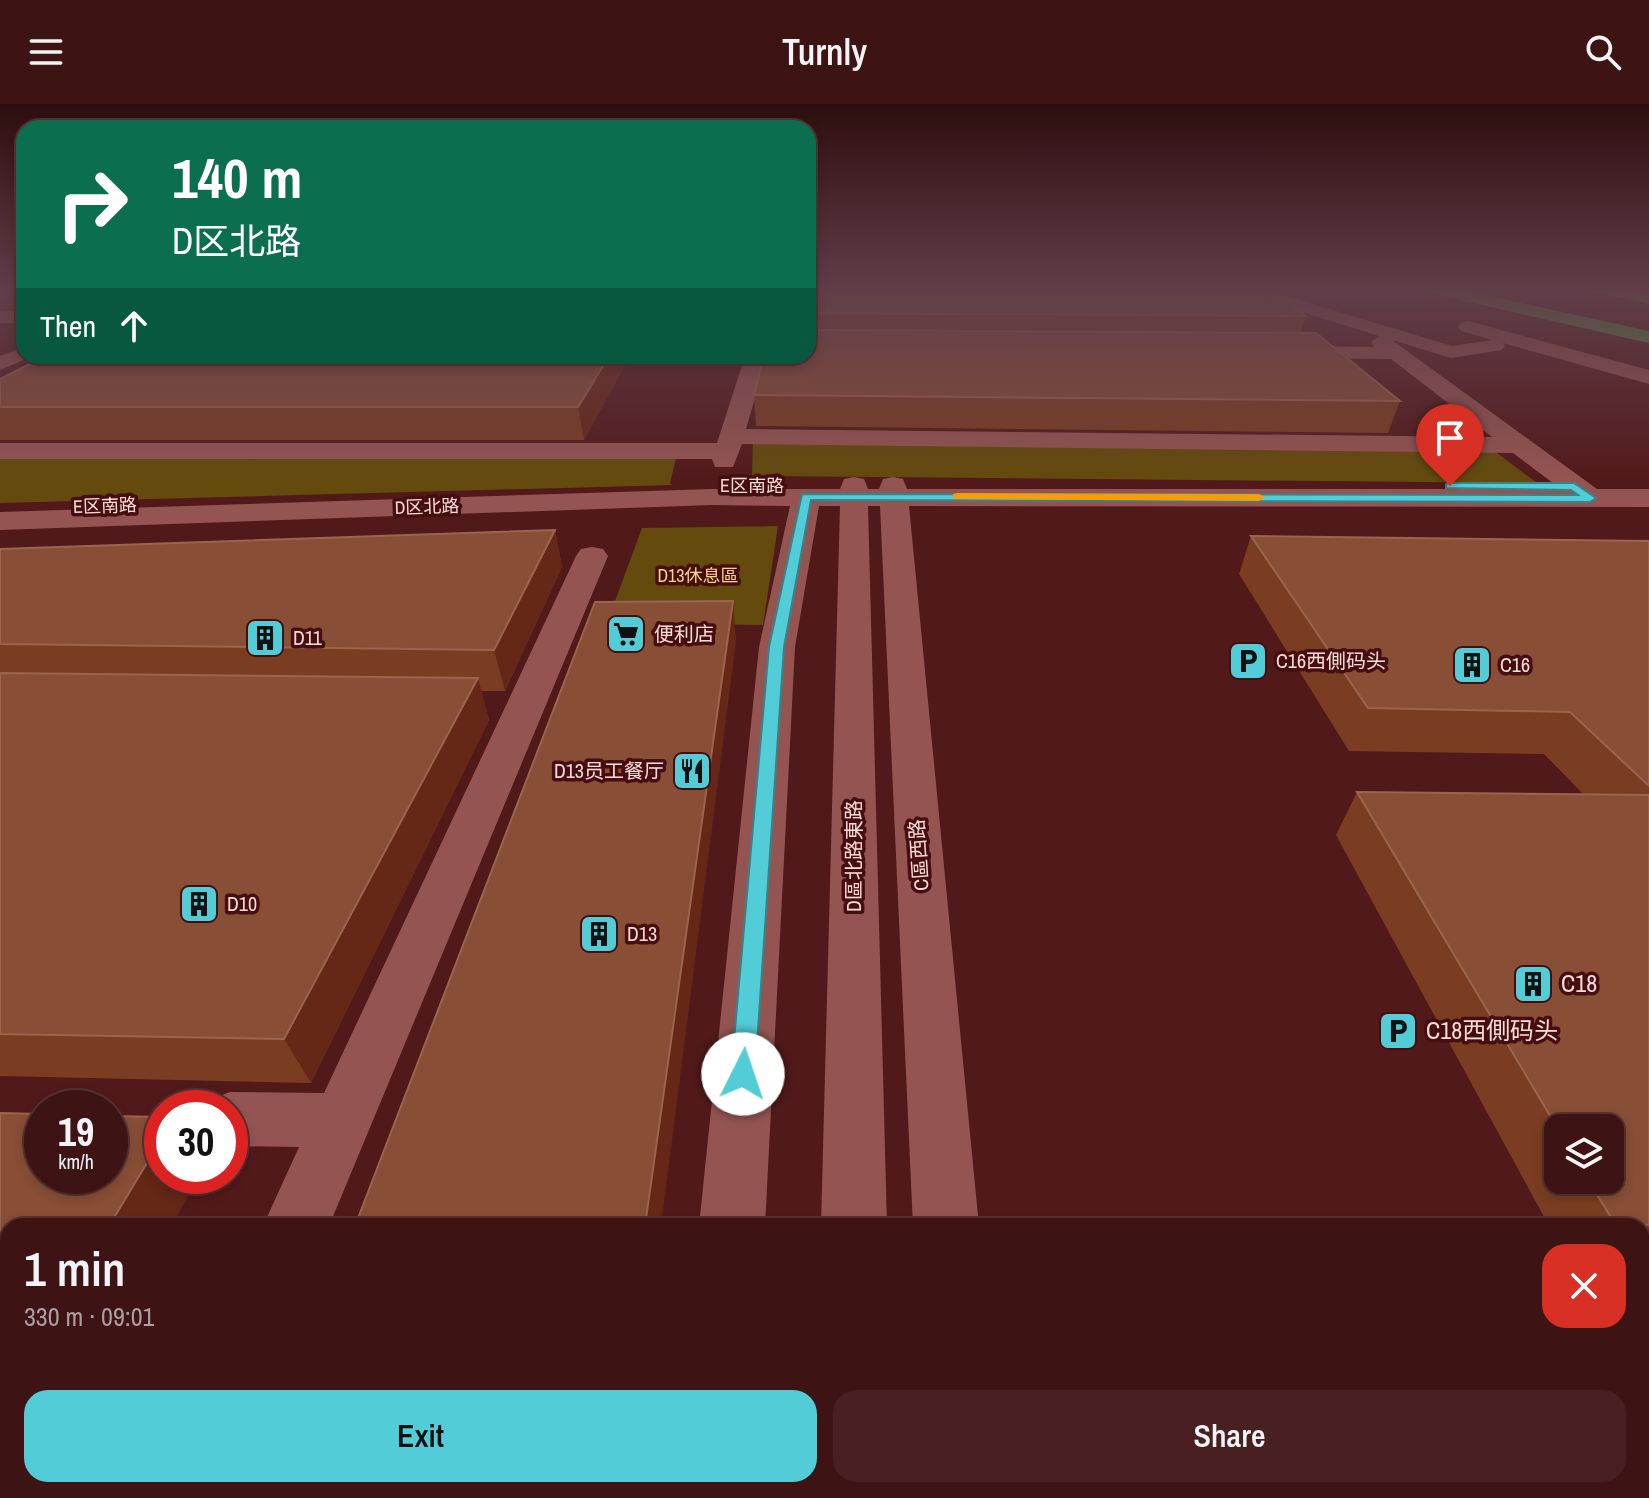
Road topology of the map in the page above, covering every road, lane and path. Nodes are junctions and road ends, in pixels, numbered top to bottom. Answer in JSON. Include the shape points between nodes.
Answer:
{"nodes":[{"id":1,"x":1395,"y":353,"type":"edge"},
{"id":2,"x":1562,"y":353,"type":"edge"},
{"id":3,"x":754,"y":364,"type":"edge"},
{"id":4,"x":1649,"y":377,"type":"edge"},
{"id":5,"x":729,"y":444,"type":"junction"},
{"id":6,"x":1518,"y":445,"type":"junction"},
{"id":7,"x":0,"y":451,"type":"edge"},
{"id":8,"x":1649,"y":486,"type":"edge"},
{"id":9,"x":714,"y":491,"type":"junction"},
{"id":10,"x":874,"y":491,"type":"junction"},
{"id":11,"x":1582,"y":492,"type":"junction"},
{"id":12,"x":806,"y":496,"type":"junction"},
{"id":13,"x":1649,"y":498,"type":"edge"},
{"id":14,"x":0,"y":510,"type":"edge"},
{"id":15,"x":0,"y":521,"type":"edge"},
{"id":16,"x":592,"y":556,"type":"dead end"},
{"id":17,"x":248,"y":1119,"type":"edge"},
{"id":18,"x":342,"y":1121,"type":"junction"},
{"id":19,"x":300,"y":1218,"type":"edge"},
{"id":20,"x":733,"y":1218,"type":"edge"},
{"id":21,"x":854,"y":1218,"type":"edge"},
{"id":22,"x":945,"y":1218,"type":"edge"}],
"edges":[{"from":1,"to":6,"type":"street"},
{"from":2,"to":4,"type":"street"},
{"from":3,"to":5,"type":"street"},
{"from":5,"to":6,"type":"street"},
{"from":5,"to":7,"type":"street"},
{"from":5,"to":9,"type":"street"},
{"from":6,"to":11,"type":"street"},
{"from":8,"to":11,"type":"street"},
{"from":9,"to":10,"type":"street","name":"E区南路"},
{"from":9,"to":12,"type":"street","name":"D区北路"},
{"from":9,"to":14,"type":"street","name":"E区南路"},
{"from":9,"to":15,"type":"street","name":"D区北路"},
{"from":10,"to":11,"type":"street"},
{"from":10,"to":12,"type":"street","name":"D区北路"},
{"from":10,"to":21,"type":"street","name":"D區北路東路"},
{"from":10,"to":22,"type":"street","name":"C區西路"},
{"from":11,"to":13,"type":"street"},
{"from":12,"to":20,"type":"street","via":[[777,647]]},
{"from":16,"to":18,"type":"street","via":[[510,705]]},
{"from":17,"to":18,"type":"street"},
{"from":18,"to":19,"type":"street"}]}
